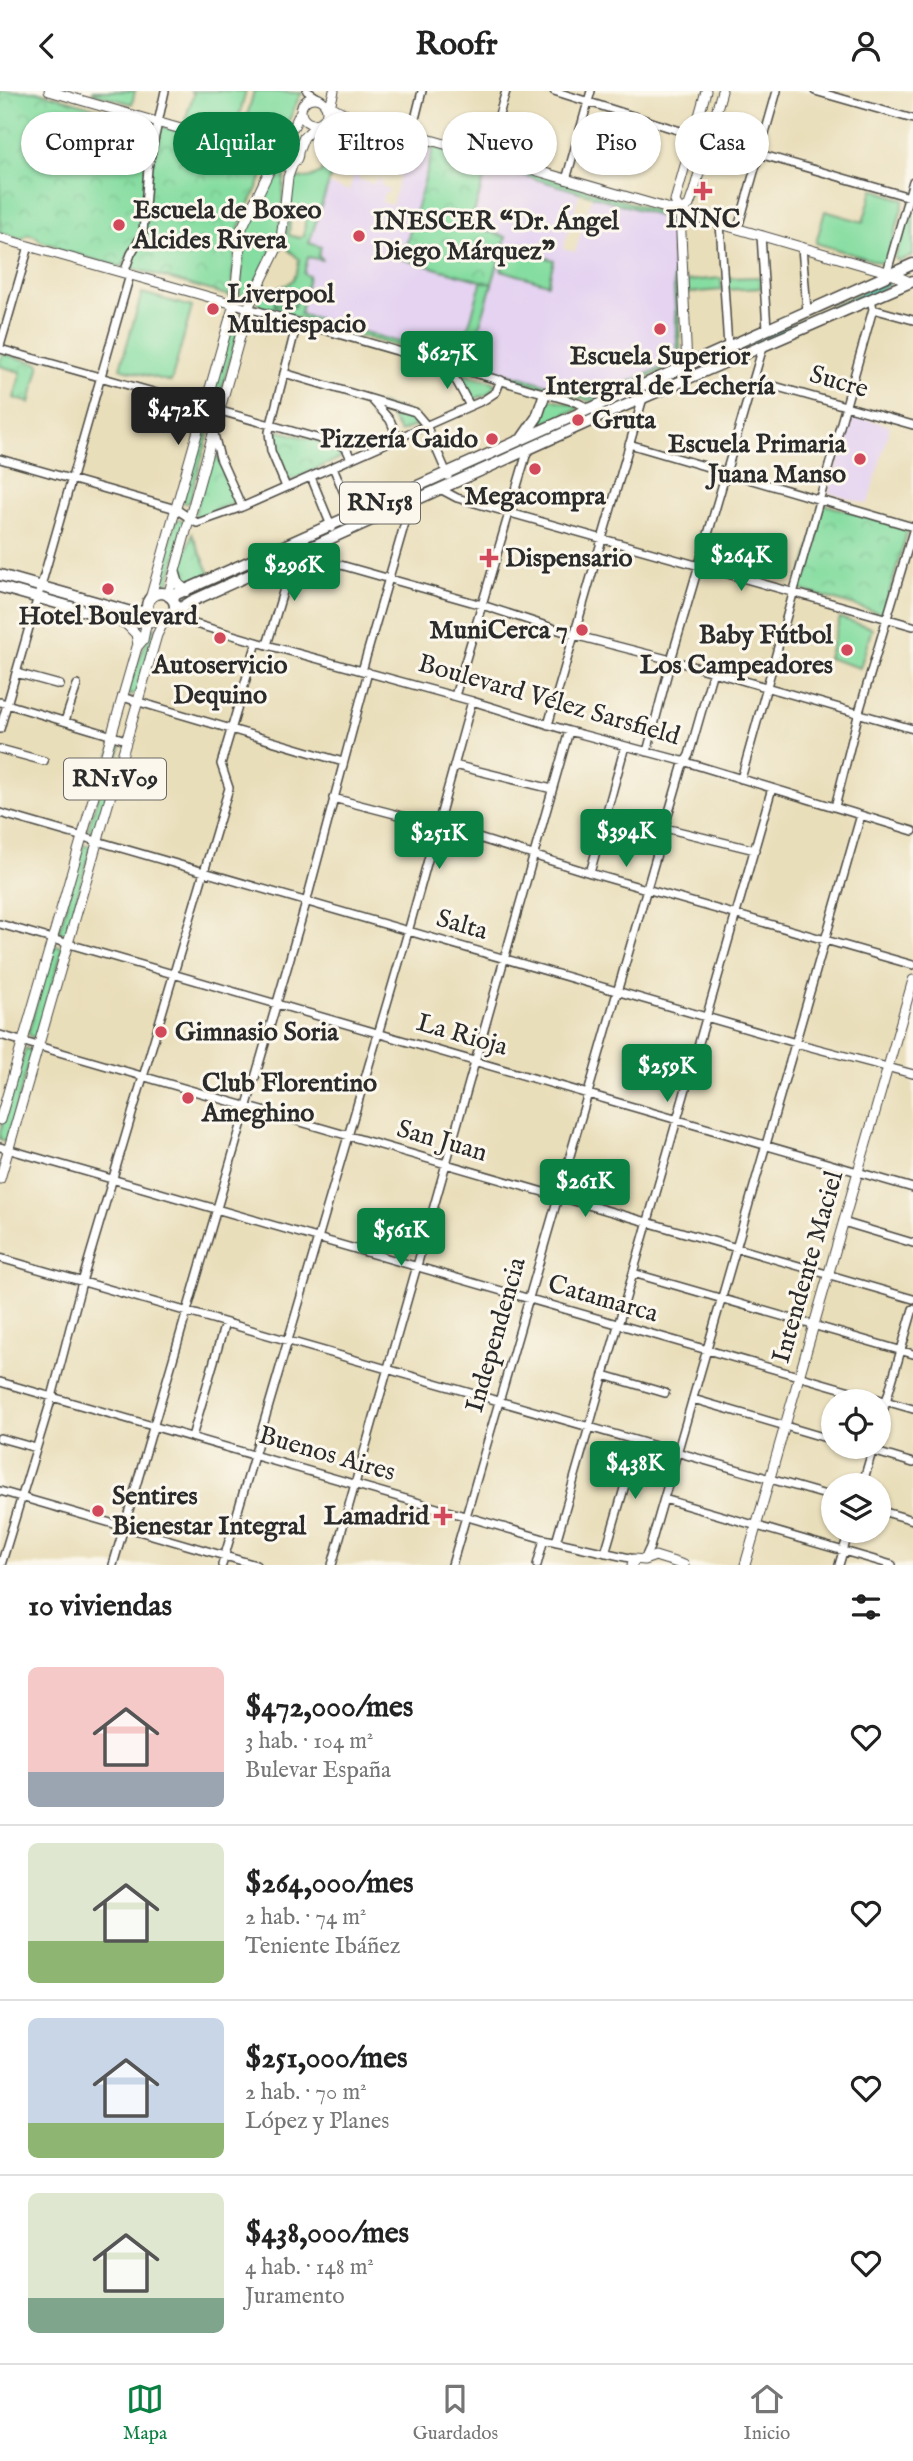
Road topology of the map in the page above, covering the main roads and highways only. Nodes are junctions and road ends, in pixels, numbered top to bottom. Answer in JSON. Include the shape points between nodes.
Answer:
{"nodes":[{"id":1,"x":49,"y":91,"type":"edge"},
{"id":2,"x":334,"y":91,"type":"edge"},
{"id":3,"x":704,"y":91,"type":"edge"},
{"id":4,"x":722,"y":91,"type":"edge"},
{"id":5,"x":311,"y":92,"type":"edge"},
{"id":6,"x":82,"y":95,"type":"edge"},
{"id":7,"x":303,"y":106,"type":"junction"},
{"id":8,"x":324,"y":112,"type":"joint"},
{"id":9,"x":300,"y":113,"type":"edge"},
{"id":10,"x":314,"y":117,"type":"edge"},
{"id":11,"x":314,"y":124,"type":"edge"},
{"id":12,"x":173,"y":127,"type":"edge"},
{"id":13,"x":428,"y":140,"type":"edge"},
{"id":14,"x":300,"y":147,"type":"edge"},
{"id":15,"x":266,"y":175,"type":"edge"},
{"id":16,"x":289,"y":175,"type":"edge"},
{"id":17,"x":680,"y":212,"type":"junction"},
{"id":18,"x":0,"y":238,"type":"edge"},
{"id":19,"x":913,"y":264,"type":"edge"},
{"id":20,"x":890,"y":273,"type":"junction"},
{"id":21,"x":911,"y":281,"type":"edge"},
{"id":22,"x":234,"y":304,"type":"junction"},
{"id":23,"x":687,"y":366,"type":"junction"},
{"id":24,"x":690,"y":378,"type":"junction"},
{"id":25,"x":545,"y":393,"type":"road end"},
{"id":26,"x":525,"y":444,"type":"junction"},
{"id":27,"x":449,"y":479,"type":"junction"},
{"id":28,"x":356,"y":521,"type":"junction"},
{"id":29,"x":333,"y":531,"type":"junction"},
{"id":30,"x":175,"y":573,"type":"junction"},
{"id":31,"x":0,"y":575,"type":"edge"},
{"id":32,"x":0,"y":587,"type":"edge"},
{"id":33,"x":186,"y":591,"type":"junction"},
{"id":34,"x":39,"y":592,"type":"junction"},
{"id":35,"x":169,"y":597,"type":"junction"},
{"id":36,"x":150,"y":599,"type":"junction"},
{"id":37,"x":148,"y":615,"type":"junction"},
{"id":38,"x":169,"y":617,"type":"junction"},
{"id":39,"x":124,"y":622,"type":"junction"},
{"id":40,"x":137,"y":647,"type":"junction"},
{"id":41,"x":913,"y":980,"type":"edge"},
{"id":42,"x":0,"y":1120,"type":"edge"},
{"id":43,"x":4,"y":1148,"type":"edge"},
{"id":44,"x":0,"y":1179,"type":"edge"},
{"id":45,"x":633,"y":1562,"type":"edge"},
{"id":46,"x":649,"y":1562,"type":"edge"},
{"id":47,"x":684,"y":1565,"type":"edge"},
{"id":48,"x":745,"y":1565,"type":"edge"}],
"edges":[{"from":1,"to":6,"type":"main road"},
{"from":2,"to":8,"type":"main road"},
{"from":3,"to":17,"type":"main road","via":[[675,201]]},
{"from":4,"to":17,"type":"main road","via":[[689,205]]},
{"from":5,"to":7,"type":"main road"},
{"from":6,"to":12,"type":"main road"},
{"from":7,"to":8,"type":"main road","via":[[313,98]]},
{"from":7,"to":9,"type":"main road"},
{"from":7,"to":10,"type":"main road","via":[[306,121]]},
{"from":11,"to":14,"type":"main road"},
{"from":13,"to":17,"type":"main road"},
{"from":15,"to":22,"type":"main road","via":[[242,228]]},
{"from":16,"to":30,"type":"main road","via":[[281,240],[248,308]]},
{"from":17,"to":20,"type":"main road"},
{"from":17,"to":23,"type":"main road"},
{"from":18,"to":22,"type":"main road"},
{"from":19,"to":20,"type":"highway","number":"RN158"},
{"from":20,"to":21,"type":"main road"},
{"from":20,"to":23,"type":"highway","number":"RN158"},
{"from":21,"to":24,"type":"highway","number":"RN158","via":[[872,304]]},
{"from":22,"to":36,"type":"main road"},
{"from":23,"to":24,"type":"main road"},
{"from":23,"to":26,"type":"highway","number":"RN158","via":[[590,408]]},
{"from":24,"to":26,"type":"highway","number":"RN158"},
{"from":25,"to":26,"type":"highway"},
{"from":26,"to":27,"type":"highway","number":"RN158"},
{"from":27,"to":28,"type":"highway","number":"RN158"},
{"from":27,"to":28,"type":"highway","number":"RN158","via":[[440,489],[407,505]]},
{"from":28,"to":29,"type":"highway","number":"RN158"},
{"from":29,"to":33,"type":"highway","number":"RN158"},
{"from":29,"to":38,"type":"highway","number":"RN158","via":[[306,549],[191,601]]},
{"from":30,"to":33,"type":"highway"},
{"from":30,"to":35,"type":"main road"},
{"from":31,"to":34,"type":"highway","name":"Boulevard Vélez Sarsfield","number":"RN158"},
{"from":32,"to":34,"type":"highway","name":"Boulevard Vélez Sarsfield","number":"RN158"},
{"from":33,"to":35,"type":"highway","number":"RN158"},
{"from":34,"to":37,"type":"highway","name":"Boulevard Vélez Sarsfield","number":"RN158"},
{"from":34,"to":39,"type":"highway","name":"Boulevard Vélez Sarsfield","number":"RN158"},
{"from":35,"to":36,"type":"highway","via":[[158,594]]},
{"from":35,"to":38,"type":"highway","via":[[174,604]]},
{"from":36,"to":37,"type":"highway"},
{"from":37,"to":38,"type":"highway","name":"Boulevard Vélez Sarsfield","number":"RN158"},
{"from":37,"to":39,"type":"highway","name":"Boulevard Vélez Sarsfield","number":"RN158"},
{"from":37,"to":40,"type":"main road","number":"RN1V09"},
{"from":38,"to":43,"type":"main road","number":"RN1V09","via":[[160,629]]},
{"from":39,"to":40,"type":"main road","via":[[136,634]]},
{"from":40,"to":42,"type":"main road","number":"RN1V09"},
{"from":41,"to":48,"type":"main road","name":"Intendente Maciel"},
{"from":43,"to":44,"type":"main road","number":"RN1V09"},
{"from":45,"to":46,"type":"main road","name":"Buenos Aires"},
{"from":46,"to":47,"type":"main road","name":"Buenos Aires","via":[[655,1556]]}]}
